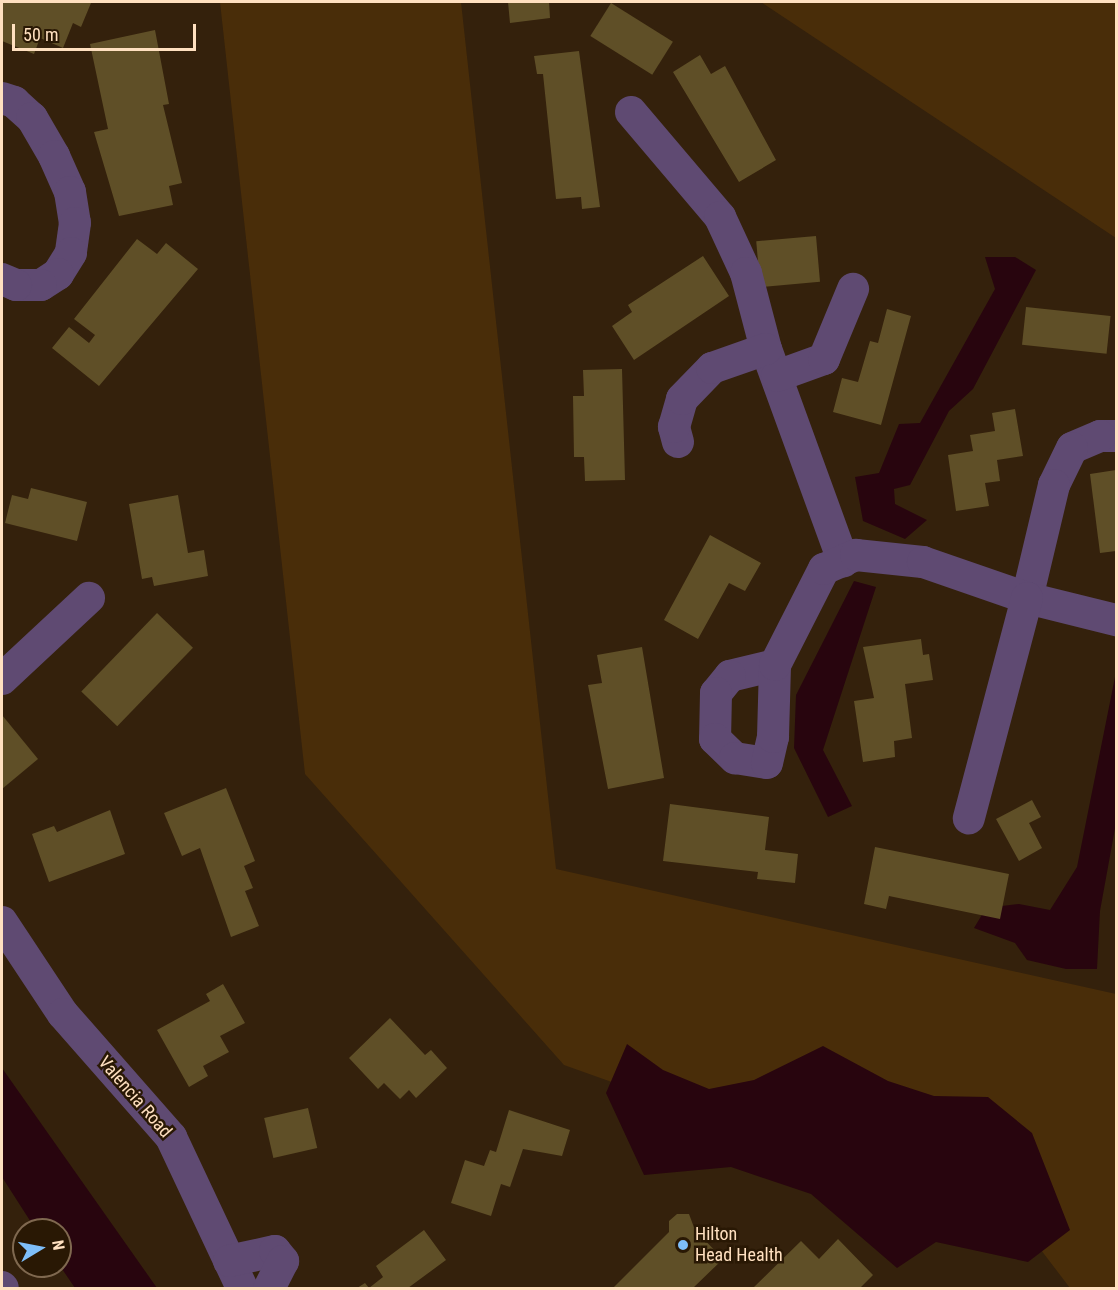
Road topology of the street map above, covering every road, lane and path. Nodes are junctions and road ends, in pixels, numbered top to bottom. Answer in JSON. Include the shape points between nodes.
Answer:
{"nodes":[{"id":1,"x":2,"y":98,"type":"edge"},
{"id":2,"x":631,"y":112,"type":"dead end"},
{"id":3,"x":2,"y":279,"type":"edge"},
{"id":4,"x":853,"y":289,"type":"dead end"},
{"id":5,"x":772,"y":362,"type":"junction"},
{"id":6,"x":1116,"y":436,"type":"edge"},
{"id":7,"x":678,"y":442,"type":"dead end"},
{"id":8,"x":843,"y":561,"type":"junction"},
{"id":9,"x":88,"y":598,"type":"dead end"},
{"id":10,"x":1027,"y":598,"type":"junction"},
{"id":11,"x":1116,"y":620,"type":"edge"},
{"id":12,"x":775,"y":665,"type":"dead end"},
{"id":13,"x":2,"y":679,"type":"edge"},
{"id":14,"x":969,"y":818,"type":"dead end"},
{"id":15,"x":2,"y":922,"type":"edge"},
{"id":16,"x":236,"y":1275,"type":"edge"},
{"id":17,"x":269,"y":1288,"type":"edge"}],
"edges":[{"from":1,"to":3,"type":"street","via":[[14,102],[32,118],[70,192],[75,223],[71,253],[58,273],[41,285],[16,285]]},
{"from":2,"to":5,"type":"street","via":[[720,217],[746,273]]},
{"from":4,"to":5,"type":"street","via":[[824,359]]},
{"from":5,"to":7,"type":"street","via":[[712,368],[682,399],[674,427]]},
{"from":5,"to":8,"type":"street"},
{"from":6,"to":10,"type":"street","via":[[1100,436],[1072,448],[1054,485]]},
{"from":8,"to":10,"type":"street","via":[[856,555],[923,562]]},
{"from":8,"to":12,"type":"street","via":[[824,569]]},
{"from":9,"to":13,"type":"street"},
{"from":10,"to":11,"type":"street"},
{"from":10,"to":14,"type":"street"},
{"from":15,"to":16,"type":"street","name":"Valencia Road","via":[[63,1014],[171,1137]]},
{"from":16,"to":17,"type":"street","via":[[274,1251],[283,1261]]}]}
